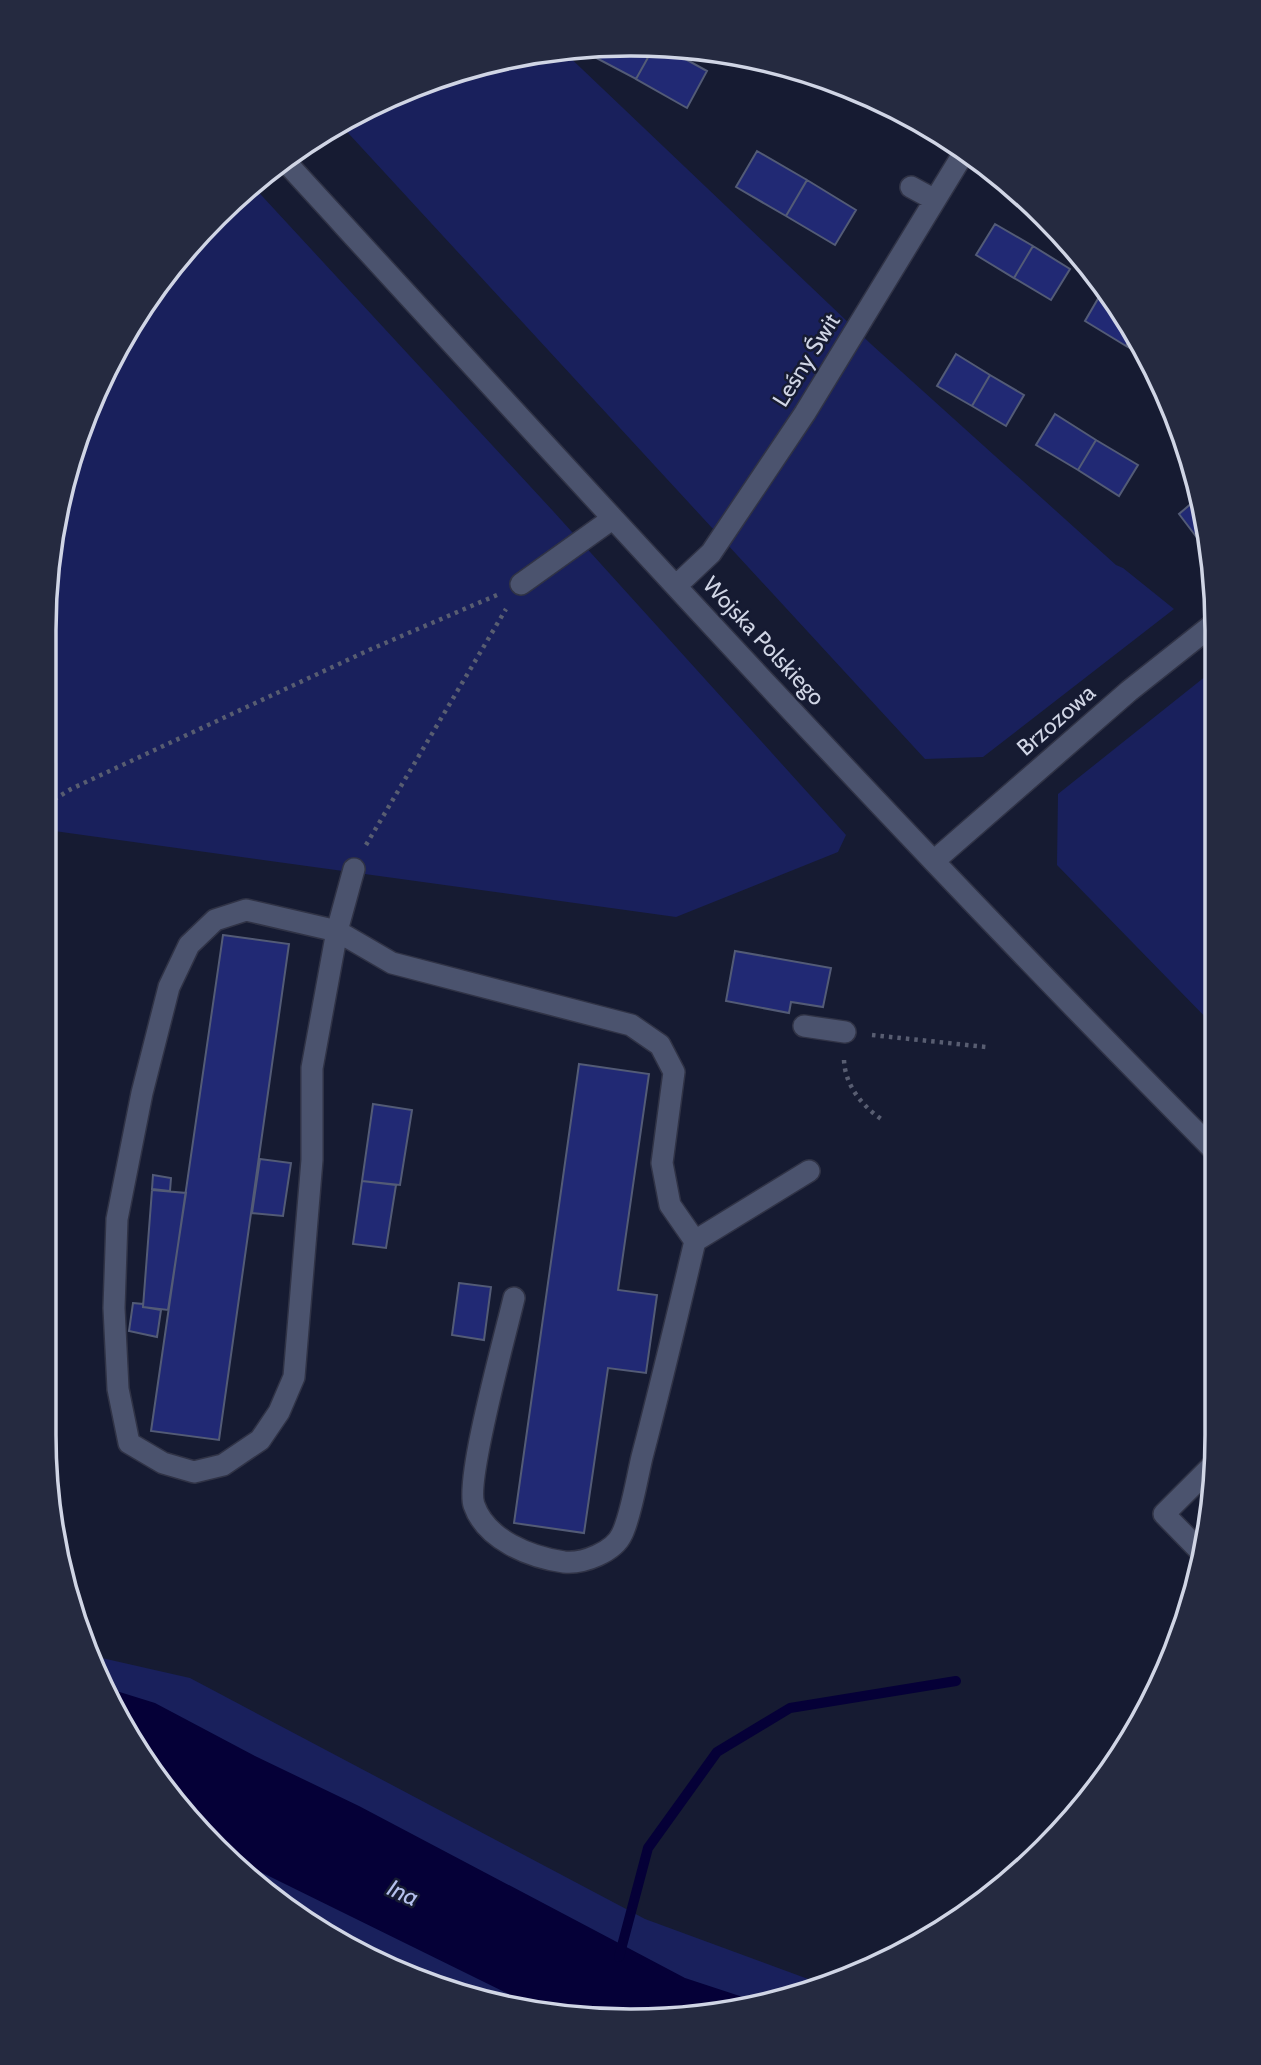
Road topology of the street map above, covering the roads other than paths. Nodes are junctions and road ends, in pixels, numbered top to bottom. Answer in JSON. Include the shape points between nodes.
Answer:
{"nodes":[{"id":1,"x":960,"y":160,"type":"edge"},
{"id":2,"x":291,"y":168,"type":"edge"},
{"id":3,"x":911,"y":187,"type":"dead end"},
{"id":4,"x":935,"y":200,"type":"junction"},
{"id":5,"x":612,"y":519,"type":"junction"},
{"id":6,"x":521,"y":584,"type":"road end"},
{"id":7,"x":676,"y":586,"type":"junction"},
{"id":8,"x":1205,"y":631,"type":"edge"},
{"id":9,"x":934,"y":861,"type":"junction"},
{"id":10,"x":354,"y":869,"type":"road end"},
{"id":11,"x":337,"y":931,"type":"junction"},
{"id":12,"x":804,"y":1027,"type":"dead end"},
{"id":13,"x":845,"y":1032,"type":"road end"},
{"id":14,"x":1205,"y":1141,"type":"edge"},
{"id":15,"x":809,"y":1171,"type":"dead end"},
{"id":16,"x":695,"y":1241,"type":"junction"},
{"id":17,"x":514,"y":1298,"type":"dead end"},
{"id":18,"x":1204,"y":1474,"type":"edge"},
{"id":19,"x":1194,"y":1545,"type":"edge"}],
"edges":[{"from":1,"to":4,"type":"street","name":"Leśny Świt"},
{"from":2,"to":5,"type":"street","name":"Wojska Polskiego"},
{"from":3,"to":4,"type":"street"},
{"from":4,"to":7,"type":"street","name":"Leśny Świt","via":[[902,268],[805,413],[711,553]]},
{"from":5,"to":6,"type":"street"},
{"from":5,"to":7,"type":"street","name":"Wojska Polskiego"},
{"from":7,"to":9,"type":"street","name":"Wojska Polskiego"},
{"from":8,"to":9,"type":"street","name":"Brzozowa"},
{"from":9,"to":14,"type":"street","name":"Wojska Polskiego"},
{"from":10,"to":11,"type":"street"},
{"from":11,"to":11,"type":"street","via":[[246,910],[226,916],[215,920],[189,945],[169,987],[117,1220],[114,1308],[118,1389],[129,1444],[163,1464],[194,1472],[223,1465],[260,1440],[295,1377],[312,1160],[312,1068]]},
{"from":11,"to":16,"type":"street","via":[[392,963],[631,1025],[660,1045],[674,1072],[662,1163],[670,1205]]},
{"from":12,"to":13,"type":"street"},
{"from":15,"to":16,"type":"street"},
{"from":16,"to":17,"type":"street","via":[[622,1536],[597,1557],[573,1563],[541,1559],[510,1545],[488,1526],[473,1504],[475,1466]]},
{"from":18,"to":19,"type":"street","via":[[1164,1514]]}]}
